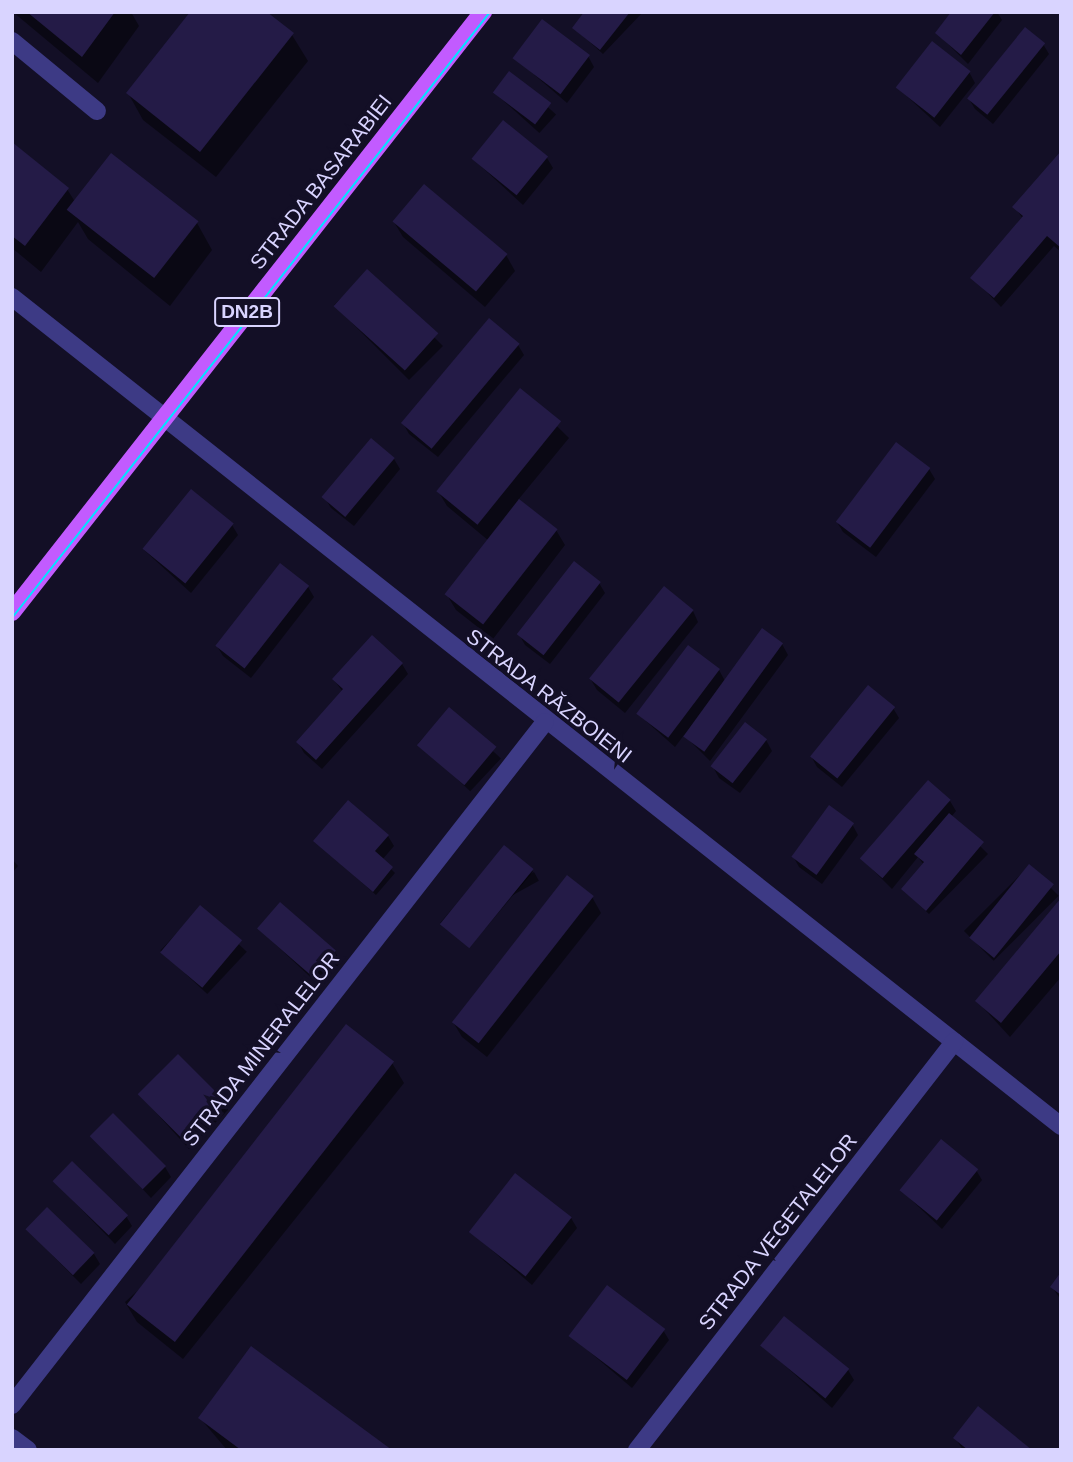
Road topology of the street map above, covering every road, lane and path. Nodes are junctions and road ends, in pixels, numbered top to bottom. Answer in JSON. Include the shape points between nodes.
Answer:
{"nodes":[{"id":1,"x":483,"y":12,"type":"edge"},
{"id":2,"x":12,"y":41,"type":"edge"},
{"id":3,"x":97,"y":111,"type":"dead end"},
{"id":4,"x":12,"y":297,"type":"edge"},
{"id":5,"x":163,"y":419,"type":"junction"},
{"id":6,"x":12,"y":612,"type":"edge"},
{"id":7,"x":545,"y":722,"type":"junction"},
{"id":8,"x":954,"y":1042,"type":"junction"},
{"id":9,"x":1061,"y":1126,"type":"edge"},
{"id":10,"x":12,"y":1405,"type":"edge"},
{"id":11,"x":12,"y":1438,"type":"edge"},
{"id":12,"x":28,"y":1450,"type":"edge"},
{"id":13,"x":637,"y":1450,"type":"edge"}],
"edges":[{"from":1,"to":5,"type":"main road","name":"STRADA BASARABIEI","number":"DN2B"},
{"from":2,"to":3,"type":"street"},
{"from":4,"to":5,"type":"street","name":"STRADA RĂZBOIENI"},
{"from":5,"to":6,"type":"main road","name":"STRADA BASARABIEI","number":"DN2B"},
{"from":5,"to":7,"type":"street","name":"STRADA RĂZBOIENI"},
{"from":7,"to":8,"type":"street","name":"STRADA RĂZBOIENI"},
{"from":7,"to":10,"type":"street","name":"STRADA MINERALELOR"},
{"from":8,"to":9,"type":"street","name":"STRADA RĂZBOIENI"},
{"from":8,"to":13,"type":"street","name":"STRADA VEGETALELOR"},
{"from":11,"to":12,"type":"street"}]}
